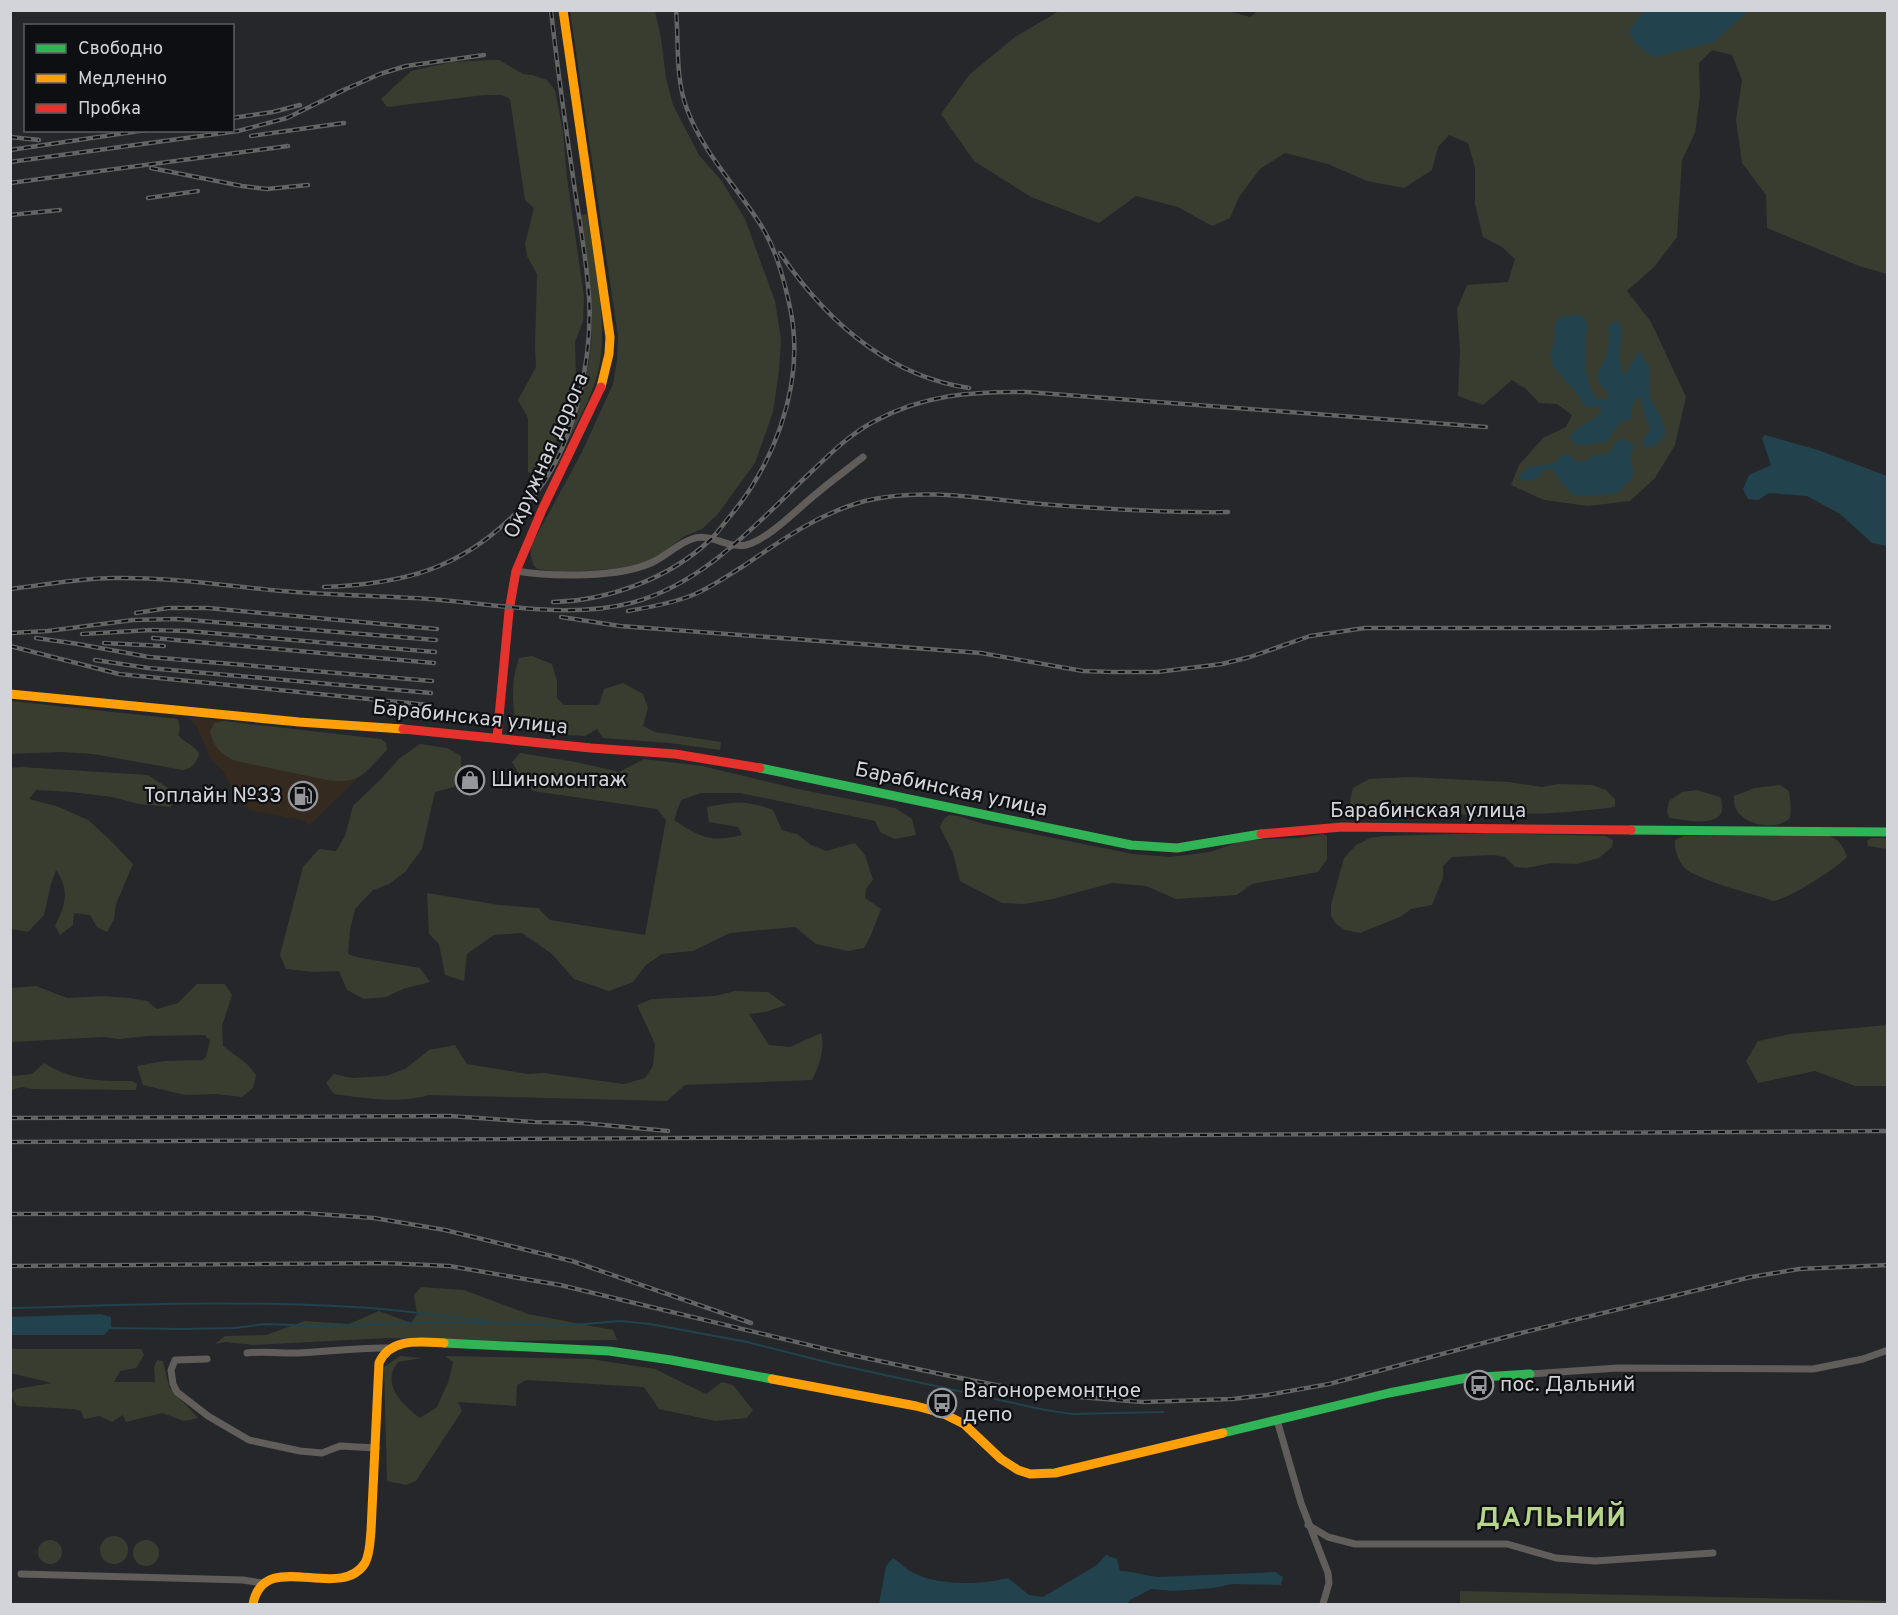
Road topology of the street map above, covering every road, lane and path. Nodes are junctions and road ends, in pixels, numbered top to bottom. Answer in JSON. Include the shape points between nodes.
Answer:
{"nodes":[{"id":1,"x":563,"y":10,"type":"edge"},
{"id":2,"x":864,"y":457,"type":"dead end"},
{"id":3,"x":516,"y":571,"type":"junction"},
{"id":4,"x":10,"y":694,"type":"edge"},
{"id":5,"x":497,"y":738,"type":"junction"},
{"id":6,"x":1887,"y":832,"type":"edge"},
{"id":7,"x":388,"y":1348,"type":"junction"},
{"id":8,"x":1887,"y":1350,"type":"edge"},
{"id":9,"x":247,"y":1353,"type":"dead end"},
{"id":10,"x":207,"y":1359,"type":"dead end"},
{"id":11,"x":1530,"y":1374,"type":"joint"},
{"id":12,"x":1276,"y":1420,"type":"junction"},
{"id":13,"x":376,"y":1448,"type":"junction"},
{"id":14,"x":1308,"y":1525,"type":"junction"},
{"id":15,"x":1713,"y":1553,"type":"dead end"},
{"id":16,"x":21,"y":1574,"type":"dead end"},
{"id":17,"x":262,"y":1583,"type":"junction"},
{"id":18,"x":253,"y":1605,"type":"edge"},
{"id":19,"x":1323,"y":1605,"type":"edge"}],
"edges":[{"from":1,"to":3,"type":"street","name":"Окружная дорога","via":[[610,337],[609,354],[600,387]]},
{"from":2,"to":3,"type":"street","via":[[754,542],[732,546],[701,537],[690,539],[652,563],[634,569],[559,575]]},
{"from":3,"to":5,"type":"street","name":"Окружная дорога"},
{"from":4,"to":5,"type":"street","name":"Барабинская улица"},
{"from":5,"to":6,"type":"street","name":"Барабинская улица","via":[[732,762],[1157,848],[1199,846],[1270,832],[1342,827]]},
{"from":7,"to":9,"type":"street"},
{"from":7,"to":12,"type":"street","via":[[412,1342],[609,1352],[916,1406],[951,1416],[1014,1468],[1037,1474]]},
{"from":7,"to":13,"type":"street","via":[[379,1363]]},
{"from":8,"to":11,"type":"street","via":[[1813,1369],[1608,1368]]},
{"from":10,"to":13,"type":"street","via":[[175,1360],[171,1370],[177,1392],[249,1440],[322,1453],[340,1446]]},
{"from":11,"to":12,"type":"street","via":[[1466,1378]]},
{"from":12,"to":14,"type":"street"},
{"from":13,"to":17,"type":"street","via":[[369,1551],[359,1571],[341,1578],[279,1576]]},
{"from":14,"to":15,"type":"street","via":[[1328,1537],[1354,1544],[1507,1544],[1566,1559],[1595,1561]]},
{"from":14,"to":19,"type":"street","via":[[1328,1573]]},
{"from":16,"to":17,"type":"street"},
{"from":17,"to":18,"type":"street","via":[[255,1592]]}]}
